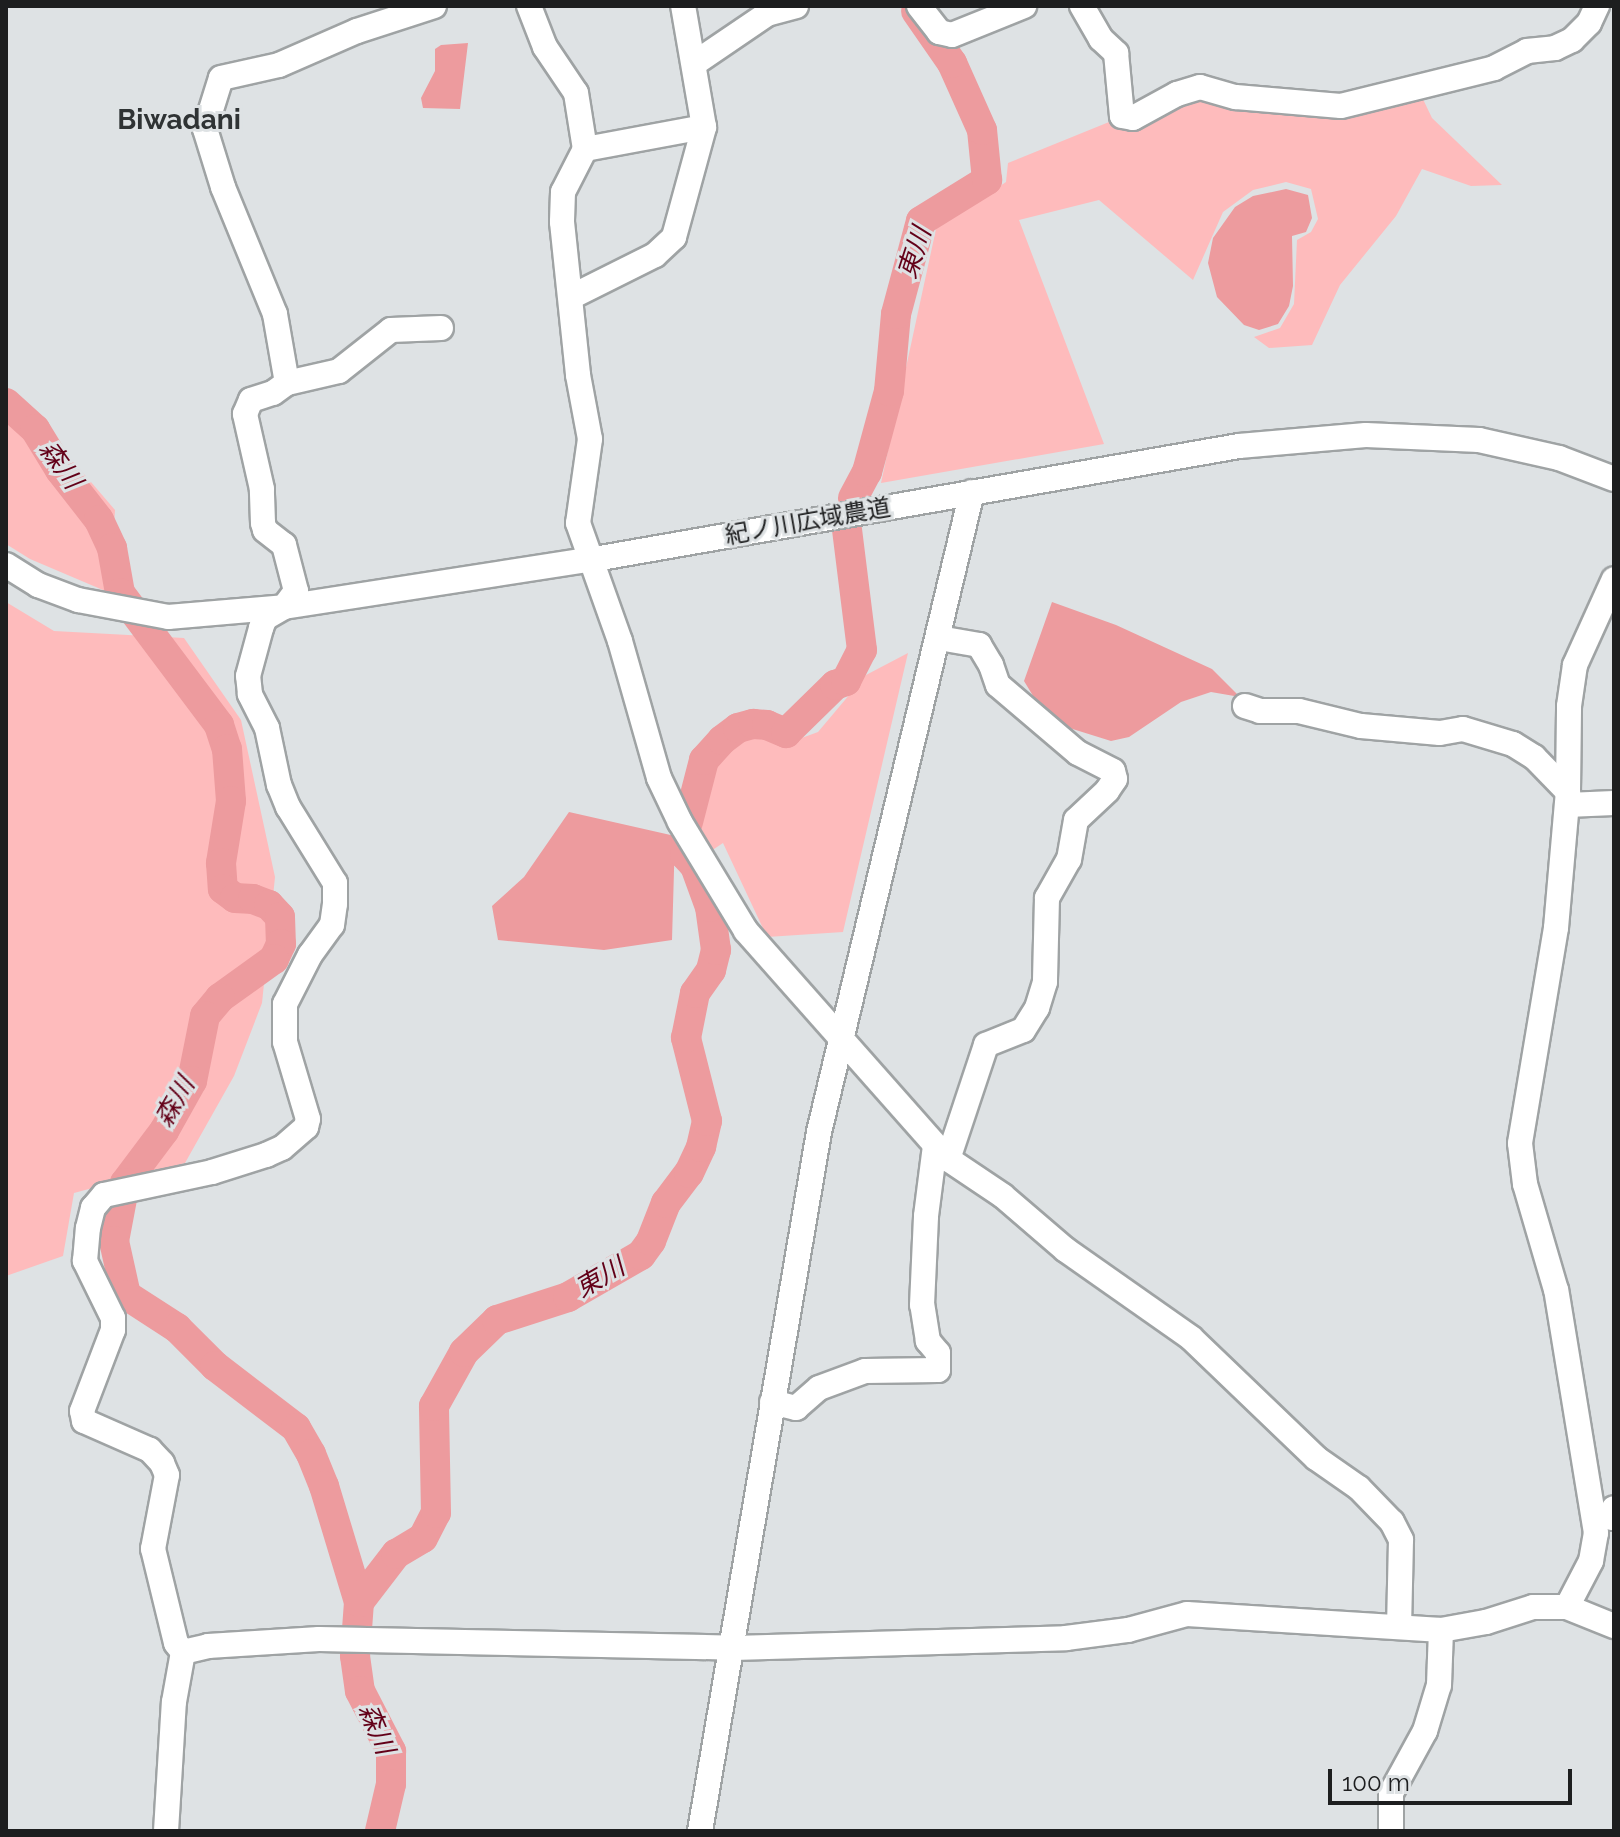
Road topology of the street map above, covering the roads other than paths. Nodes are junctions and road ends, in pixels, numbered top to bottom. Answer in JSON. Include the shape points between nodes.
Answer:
{"nodes":[{"id":1,"x":434,"y":6,"type":"edge"},
{"id":2,"x":529,"y":6,"type":"edge"},
{"id":3,"x":683,"y":6,"type":"edge"},
{"id":4,"x":796,"y":6,"type":"edge"},
{"id":5,"x":919,"y":6,"type":"edge"},
{"id":6,"x":1024,"y":6,"type":"edge"},
{"id":7,"x":1082,"y":6,"type":"edge"},
{"id":8,"x":1597,"y":6,"type":"edge"},
{"id":9,"x":695,"y":63,"type":"junction"},
{"id":10,"x":704,"y":127,"type":"junction"},
{"id":11,"x":585,"y":149,"type":"junction"},
{"id":12,"x":571,"y":297,"type":"junction"},
{"id":13,"x":441,"y":328,"type":"dead end"},
{"id":14,"x":287,"y":383,"type":"junction"},
{"id":15,"x":1614,"y":479,"type":"edge"},
{"id":16,"x":972,"y":492,"type":"junction"},
{"id":17,"x":589,"y":560,"type":"junction"},
{"id":18,"x":6,"y":565,"type":"edge"},
{"id":19,"x":1614,"y":579,"type":"edge"},
{"id":20,"x":284,"y":607,"type":"junction"},
{"id":21,"x":939,"y":638,"type":"junction"},
{"id":22,"x":1245,"y":706,"type":"dead end"},
{"id":23,"x":1567,"y":799,"type":"junction"},
{"id":24,"x":1614,"y":803,"type":"edge"},
{"id":25,"x":839,"y":1040,"type":"junction"},
{"id":26,"x":942,"y":1153,"type":"junction"},
{"id":27,"x":772,"y":1402,"type":"junction"},
{"id":28,"x":1608,"y":1517,"type":"edge"},
{"id":29,"x":1567,"y":1607,"type":"junction"},
{"id":30,"x":1614,"y":1626,"type":"edge"},
{"id":31,"x":1399,"y":1627,"type":"junction"},
{"id":32,"x":1441,"y":1630,"type":"junction"},
{"id":33,"x":734,"y":1648,"type":"junction"},
{"id":34,"x":183,"y":1652,"type":"junction"},
{"id":35,"x":166,"y":1831,"type":"edge"},
{"id":36,"x":700,"y":1831,"type":"edge"},
{"id":37,"x":1391,"y":1831,"type":"edge"}],
"edges":[{"from":1,"to":14,"type":"street","via":[[357,31],[279,65],[221,78],[206,142],[275,314]]},
{"from":2,"to":11,"type":"street","via":[[545,47],[576,93]]},
{"from":3,"to":9,"type":"street"},
{"from":4,"to":9,"type":"street","via":[[767,14]]},
{"from":5,"to":6,"type":"street","via":[[939,32],[952,35]]},
{"from":7,"to":8,"type":"street","via":[[1116,53],[1122,116],[1133,118],[1200,87],[1236,97],[1341,106],[1494,68],[1527,51],[1555,48],[1589,23]]},
{"from":9,"to":10,"type":"street"},
{"from":10,"to":11,"type":"street"},
{"from":10,"to":12,"type":"street","via":[[670,244]]},
{"from":11,"to":12,"type":"street","via":[[563,192]]},
{"from":12,"to":17,"type":"street","via":[[578,375],[589,420],[589,464],[578,523]]},
{"from":13,"to":14,"type":"street","via":[[391,330],[339,371]]},
{"from":14,"to":20,"type":"street","via":[[251,400],[245,414],[262,489],[265,530],[284,545],[296,591]]},
{"from":15,"to":16,"type":"street","name":"紀ノ川広域農道","via":[[1559,458],[1479,440],[1366,435],[1239,446]]},
{"from":16,"to":17,"type":"street","name":"紀ノ川広域農道"},
{"from":16,"to":21,"type":"street"},
{"from":17,"to":20,"type":"street","name":"紀ノ川広域農道"},
{"from":17,"to":25,"type":"street","via":[[620,641],[659,778],[680,822],[746,931]]},
{"from":18,"to":20,"type":"street","name":"紀ノ川広域農道","via":[[78,600],[168,617]]},
{"from":19,"to":23,"type":"street","via":[[1575,665]]},
{"from":20,"to":34,"type":"street","via":[[265,618],[261,628],[250,665],[250,694],[267,728],[288,807],[335,883],[332,925],[285,1004],[285,1042],[306,1127],[266,1155],[104,1195],[93,1208],[88,1228],[85,1261],[113,1318],[113,1330],[82,1411],[84,1421],[150,1450],[162,1463],[167,1475],[153,1549],[176,1643]]},
{"from":21,"to":25,"type":"street"},
{"from":21,"to":26,"type":"street","via":[[979,645],[998,685],[1078,753],[1113,771],[1115,779],[1076,820],[1069,859],[1047,898],[1045,982],[1037,1008],[1023,1030],[986,1045]]},
{"from":22,"to":23,"type":"street","via":[[1376,727],[1440,733],[1463,729],[1513,744],[1534,757]]},
{"from":23,"to":24,"type":"street"},
{"from":23,"to":28,"type":"street","via":[[1556,928],[1520,1143],[1525,1184],[1556,1290]]},
{"from":25,"to":26,"type":"street"},
{"from":25,"to":27,"type":"street"},
{"from":26,"to":27,"type":"street","via":[[926,1216],[922,1291],[928,1341],[938,1353],[938,1370],[865,1371],[819,1388],[796,1408]]},
{"from":26,"to":31,"type":"street","via":[[1191,1338],[1316,1458],[1359,1488],[1392,1522],[1401,1540]]},
{"from":27,"to":33,"type":"street"},
{"from":28,"to":29,"type":"street"},
{"from":29,"to":30,"type":"street"},
{"from":29,"to":32,"type":"street","via":[[1533,1607]]},
{"from":31,"to":32,"type":"street"},
{"from":31,"to":33,"type":"street","via":[[1187,1614],[1128,1630],[1066,1638]]},
{"from":32,"to":37,"type":"street","via":[[1439,1685],[1425,1731],[1391,1793]]},
{"from":33,"to":34,"type":"street","via":[[319,1639]]},
{"from":33,"to":36,"type":"street"},
{"from":34,"to":35,"type":"street","via":[[174,1702]]}]}
